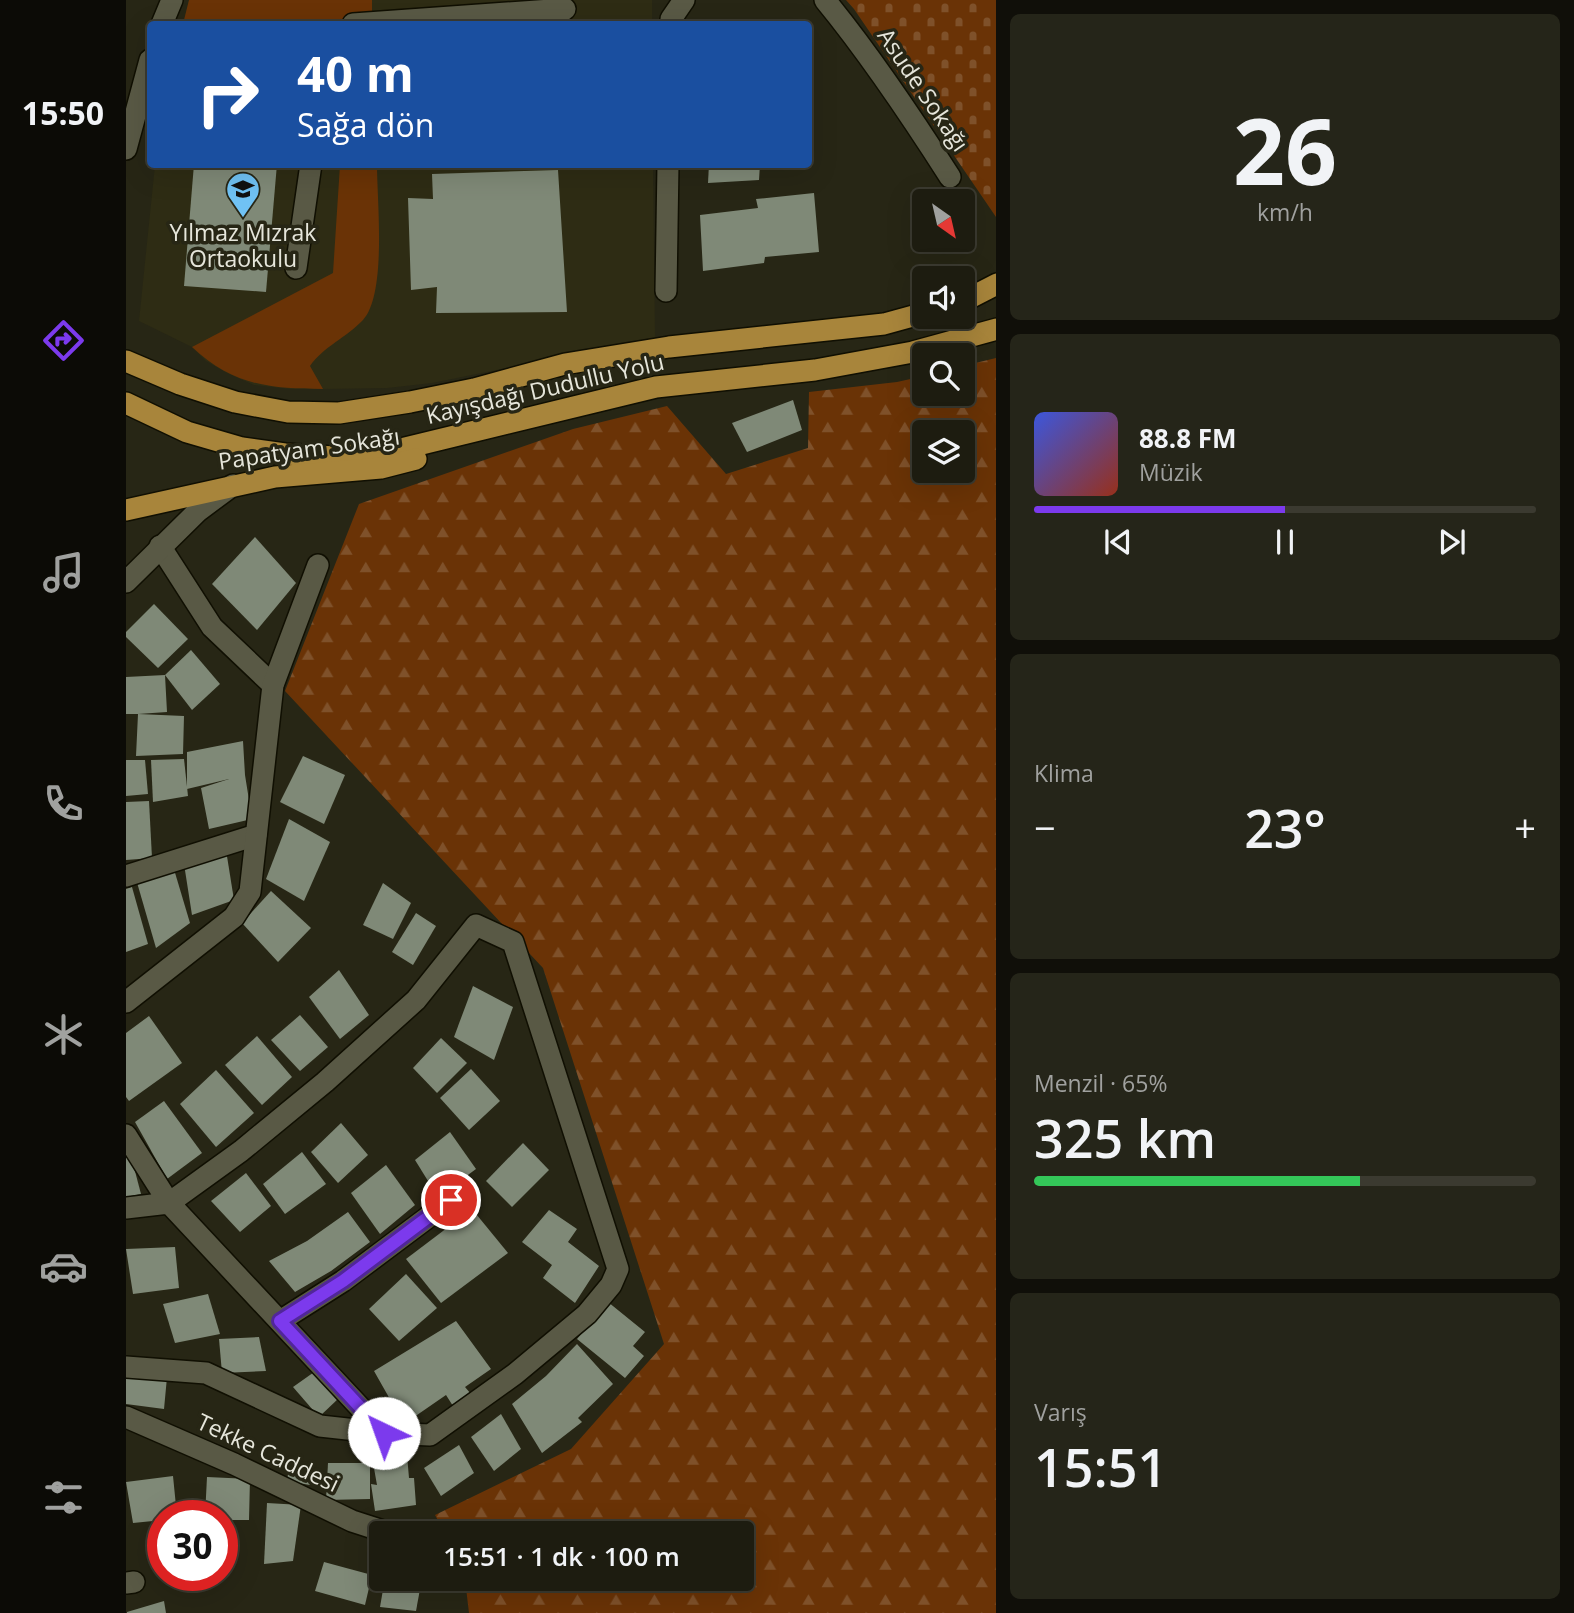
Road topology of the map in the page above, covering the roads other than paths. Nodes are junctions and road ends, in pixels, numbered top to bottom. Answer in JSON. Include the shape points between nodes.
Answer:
{"nodes":[{"id":1,"x":172,"y":0,"type":"edge"},
{"id":2,"x":684,"y":0,"type":"edge"},
{"id":3,"x":825,"y":0,"type":"edge"},
{"id":4,"x":565,"y":9,"type":"dead end"},
{"id":5,"x":163,"y":21,"type":"edge"},
{"id":6,"x":395,"y":21,"type":"edge"},
{"id":7,"x":671,"y":21,"type":"edge"},
{"id":8,"x":147,"y":80,"type":"edge"},
{"id":9,"x":126,"y":149,"type":"edge"},
{"id":10,"x":310,"y":168,"type":"edge"},
{"id":11,"x":668,"y":168,"type":"edge"},
{"id":12,"x":950,"y":177,"type":"dead end"},
{"id":13,"x":296,"y":268,"type":"dead end"},
{"id":14,"x":996,"y":284,"type":"edge"},
{"id":15,"x":666,"y":291,"type":"dead end"},
{"id":16,"x":975,"y":295,"type":"edge"},
{"id":17,"x":912,"y":316,"type":"edge"},
{"id":18,"x":996,"y":329,"type":"edge"},
{"id":19,"x":126,"y":361,"type":"edge"},
{"id":20,"x":126,"y":403,"type":"edge"},
{"id":21,"x":495,"y":427,"type":"junction"},
{"id":22,"x":233,"y":485,"type":"junction"},
{"id":23,"x":126,"y":510,"type":"edge"},
{"id":24,"x":160,"y":546,"type":"junction"},
{"id":25,"x":318,"y":565,"type":"dead end"},
{"id":26,"x":126,"y":582,"type":"edge"},
{"id":27,"x":273,"y":685,"type":"junction"},
{"id":28,"x":257,"y":835,"type":"junction"},
{"id":29,"x":126,"y":876,"type":"edge"},
{"id":30,"x":126,"y":1002,"type":"edge"},
{"id":31,"x":126,"y":1135,"type":"edge"},
{"id":32,"x":451,"y":1200,"type":"dead end"},
{"id":33,"x":169,"y":1203,"type":"junction"},
{"id":34,"x":126,"y":1208,"type":"edge"},
{"id":35,"x":280,"y":1321,"type":"junction"},
{"id":36,"x":126,"y":1367,"type":"edge"},
{"id":37,"x":126,"y":1417,"type":"edge"},
{"id":38,"x":384,"y":1433,"type":"junction"},
{"id":39,"x":369,"y":1527,"type":"edge"}],
"edges":[{"from":1,"to":5,"type":"street"},
{"from":2,"to":7,"type":"street"},
{"from":3,"to":12,"type":"street","name":"Asude Sokağı","via":[[889,83]]},
{"from":4,"to":6,"type":"street"},
{"from":8,"to":9,"type":"street"},
{"from":10,"to":13,"type":"street"},
{"from":11,"to":15,"type":"street"},
{"from":14,"to":16,"type":"main road"},
{"from":17,"to":19,"type":"main road","name":"Kayışdağı Dudullu Yolu","via":[[884,324],[669,347],[565,364],[410,402],[339,413],[288,412],[235,402]]},
{"from":18,"to":21,"type":"main road","name":"Kayışdağı Dudullu Yolu","via":[[913,352],[816,370],[656,387]]},
{"from":20,"to":21,"type":"main road","name":"Kayışdağı Dudullu Yolu","via":[[187,432],[285,454],[335,457],[397,450]]},
{"from":21,"to":22,"type":"main road","name":"Papatyam Sokağı","via":[[438,454],[381,468]]},
{"from":22,"to":23,"type":"main road","name":"Papatyam Sokağı"},
{"from":22,"to":24,"type":"street"},
{"from":24,"to":26,"type":"street"},
{"from":24,"to":27,"type":"street","via":[[212,627]]},
{"from":25,"to":27,"type":"street"},
{"from":27,"to":28,"type":"street"},
{"from":28,"to":29,"type":"street"},
{"from":28,"to":30,"type":"street","via":[[250,892],[234,917]]},
{"from":31,"to":33,"type":"street"},
{"from":32,"to":35,"type":"street","via":[[343,1281]]},
{"from":33,"to":34,"type":"street"},
{"from":33,"to":35,"type":"street"},
{"from":33,"to":38,"type":"street","via":[[241,1151],[386,1028],[416,1000],[476,925],[513,942],[618,1269],[587,1314],[430,1436]]},
{"from":35,"to":38,"type":"street"},
{"from":36,"to":38,"type":"street","via":[[206,1373],[320,1426]]},
{"from":37,"to":39,"type":"street","name":"Tekke Caddesi"}]}
